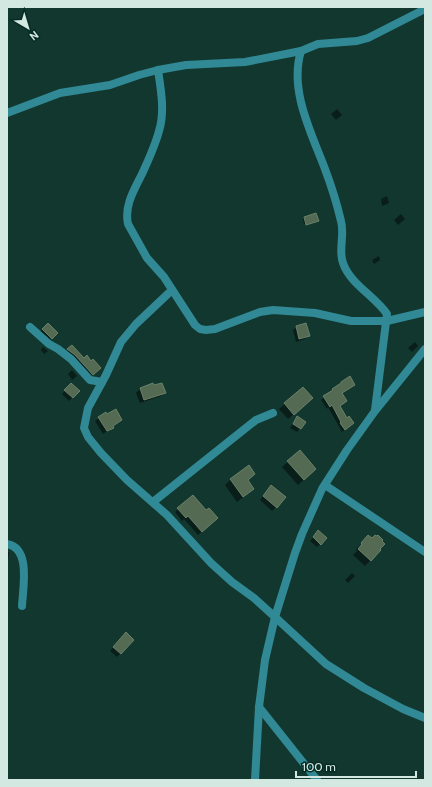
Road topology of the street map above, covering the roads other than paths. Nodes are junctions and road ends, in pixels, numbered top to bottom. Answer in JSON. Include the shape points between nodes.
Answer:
{"nodes":[{"id":1,"x":425,"y":9,"type":"edge"},
{"id":2,"x":301,"y":51,"type":"junction"},
{"id":3,"x":158,"y":70,"type":"junction"},
{"id":4,"x":7,"y":113,"type":"edge"},
{"id":5,"x":172,"y":290,"type":"junction"},
{"id":6,"x":425,"y":312,"type":"edge"},
{"id":7,"x":387,"y":321,"type":"junction"},
{"id":8,"x":30,"y":327,"type":"dead end"},
{"id":9,"x":425,"y":349,"type":"edge"},
{"id":10,"x":102,"y":382,"type":"junction"},
{"id":11,"x":375,"y":411,"type":"junction"},
{"id":12,"x":273,"y":413,"type":"dead end"},
{"id":13,"x":325,"y":485,"type":"junction"},
{"id":14,"x":153,"y":502,"type":"junction"},
{"id":15,"x":7,"y":544,"type":"edge"},
{"id":16,"x":425,"y":552,"type":"edge"},
{"id":17,"x":22,"y":606,"type":"dead end"},
{"id":18,"x":275,"y":617,"type":"junction"},
{"id":19,"x":259,"y":707,"type":"junction"},
{"id":20,"x":425,"y":718,"type":"edge"},
{"id":21,"x":255,"y":780,"type":"edge"},
{"id":22,"x":317,"y":780,"type":"edge"}],
"edges":[{"from":1,"to":2,"type":"street","via":[[368,38],[318,44]]},
{"from":2,"to":3,"type":"street","via":[[245,62],[186,65]]},
{"from":2,"to":7,"type":"street","via":[[297,63],[298,87],[307,122],[327,174],[341,221],[342,263],[358,285],[382,307],[387,314]]},
{"from":3,"to":4,"type":"street","via":[[110,85],[64,92]]},
{"from":3,"to":5,"type":"street","via":[[162,121],[142,174],[131,195],[127,218],[148,258]]},
{"from":5,"to":7,"type":"street","via":[[195,325],[206,330],[273,310],[315,313],[351,321]]},
{"from":5,"to":10,"type":"street","via":[[126,335]]},
{"from":6,"to":7,"type":"street"},
{"from":7,"to":11,"type":"street"},
{"from":8,"to":10,"type":"street","via":[[71,360],[90,380]]},
{"from":9,"to":11,"type":"street"},
{"from":10,"to":14,"type":"street","via":[[88,408],[84,428],[86,433],[106,459]]},
{"from":11,"to":13,"type":"street"},
{"from":12,"to":14,"type":"street","via":[[256,420]]},
{"from":13,"to":16,"type":"street"},
{"from":13,"to":18,"type":"street","via":[[295,553]]},
{"from":14,"to":18,"type":"street","via":[[211,563]]},
{"from":15,"to":17,"type":"street","via":[[17,548],[24,562]]},
{"from":18,"to":19,"type":"street"},
{"from":18,"to":20,"type":"street","via":[[326,664],[364,688]]},
{"from":19,"to":21,"type":"street"},
{"from":19,"to":22,"type":"street"}]}
